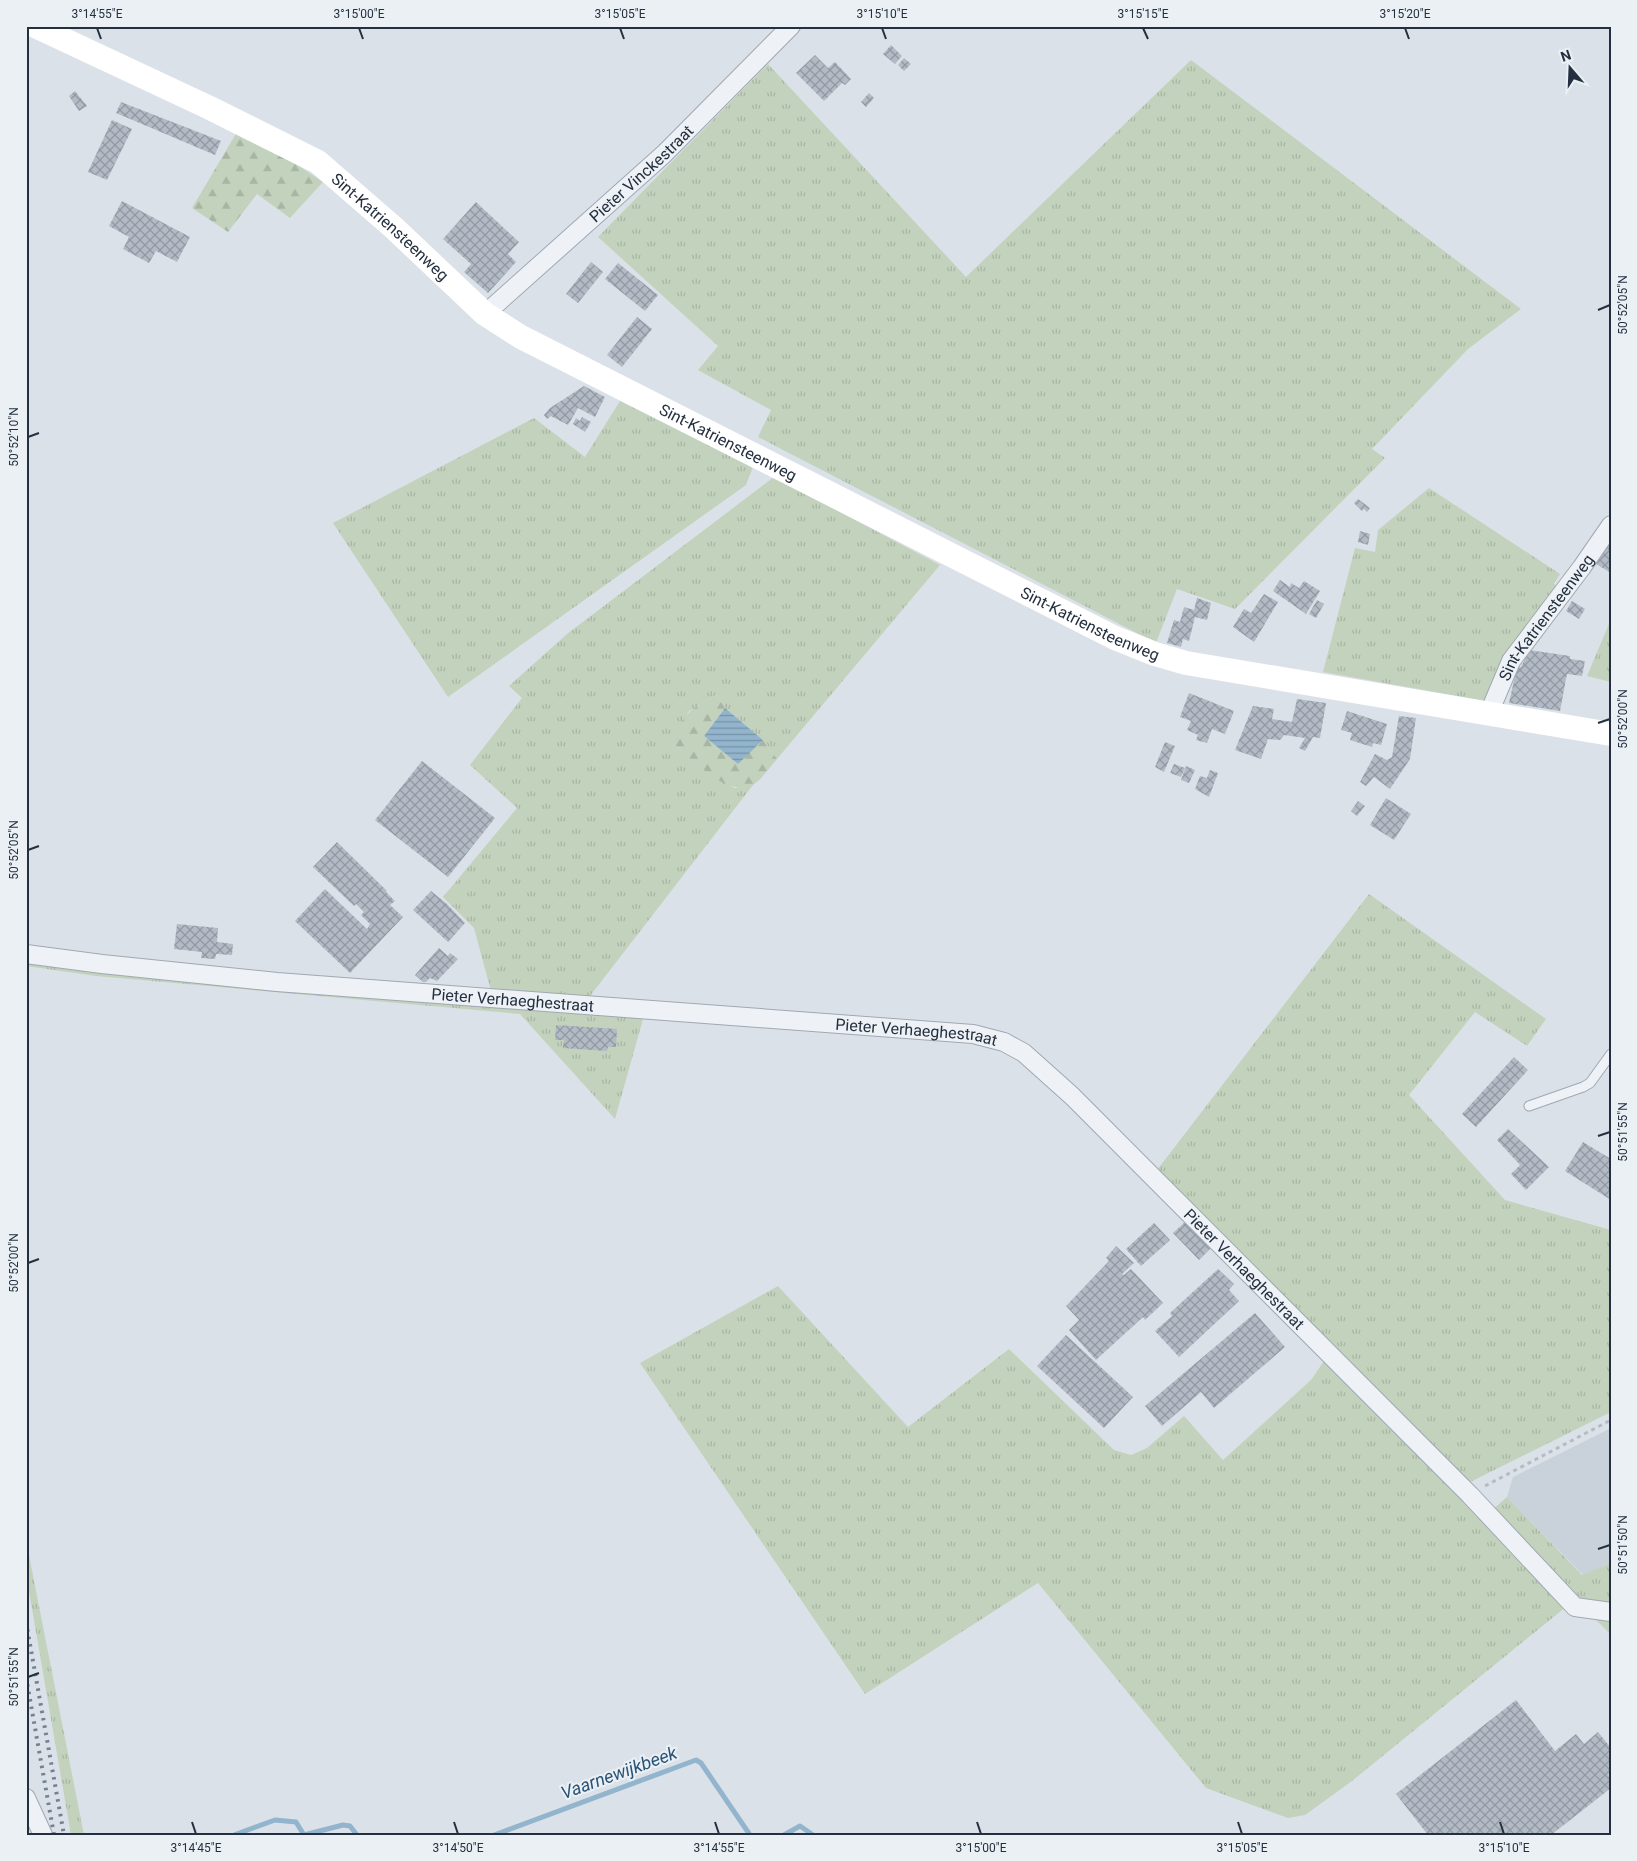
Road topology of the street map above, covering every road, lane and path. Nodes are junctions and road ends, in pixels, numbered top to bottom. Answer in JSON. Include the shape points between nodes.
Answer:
{"nodes":[{"id":1,"x":35,"y":26,"type":"edge"},
{"id":2,"x":791,"y":26,"type":"edge"},
{"id":3,"x":485,"y":314,"type":"junction"},
{"id":4,"x":1611,"y":525,"type":"edge"},
{"id":5,"x":1489,"y":713,"type":"junction"},
{"id":6,"x":1611,"y":734,"type":"edge"},
{"id":7,"x":26,"y":954,"type":"edge"},
{"id":8,"x":1611,"y":1054,"type":"edge"},
{"id":9,"x":1529,"y":1106,"type":"dead end"},
{"id":10,"x":1611,"y":1420,"type":"edge"},
{"id":11,"x":1470,"y":1495,"type":"junction"},
{"id":12,"x":1611,"y":1612,"type":"edge"},
{"id":13,"x":26,"y":1798,"type":"edge"},
{"id":14,"x":43,"y":1835,"type":"edge"}],
"edges":[{"from":1,"to":3,"type":"street","name":"Sint-Katriensteenweg","via":[[318,162]]},
{"from":2,"to":3,"type":"street","name":"Pieter Vinckestraat","via":[[664,154]]},
{"from":3,"to":5,"type":"street","name":"Sint-Katriensteenweg","via":[[521,337],[1115,638],[1186,663]]},
{"from":4,"to":5,"type":"street","name":"Sint-Katriensteenweg","via":[[1511,660]]},
{"from":5,"to":6,"type":"street","name":"Sint-Katriensteenweg"},
{"from":7,"to":11,"type":"street","name":"Pieter Verhaeghestraat","via":[[277,982],[973,1034],[1004,1042],[1024,1053],[1072,1096]]},
{"from":8,"to":9,"type":"lane","via":[[1590,1083]]},
{"from":10,"to":11,"type":"path"},
{"from":11,"to":12,"type":"street","name":"Pieter Verhaeghestraat","via":[[1575,1607]]},
{"from":13,"to":14,"type":"street"}]}
